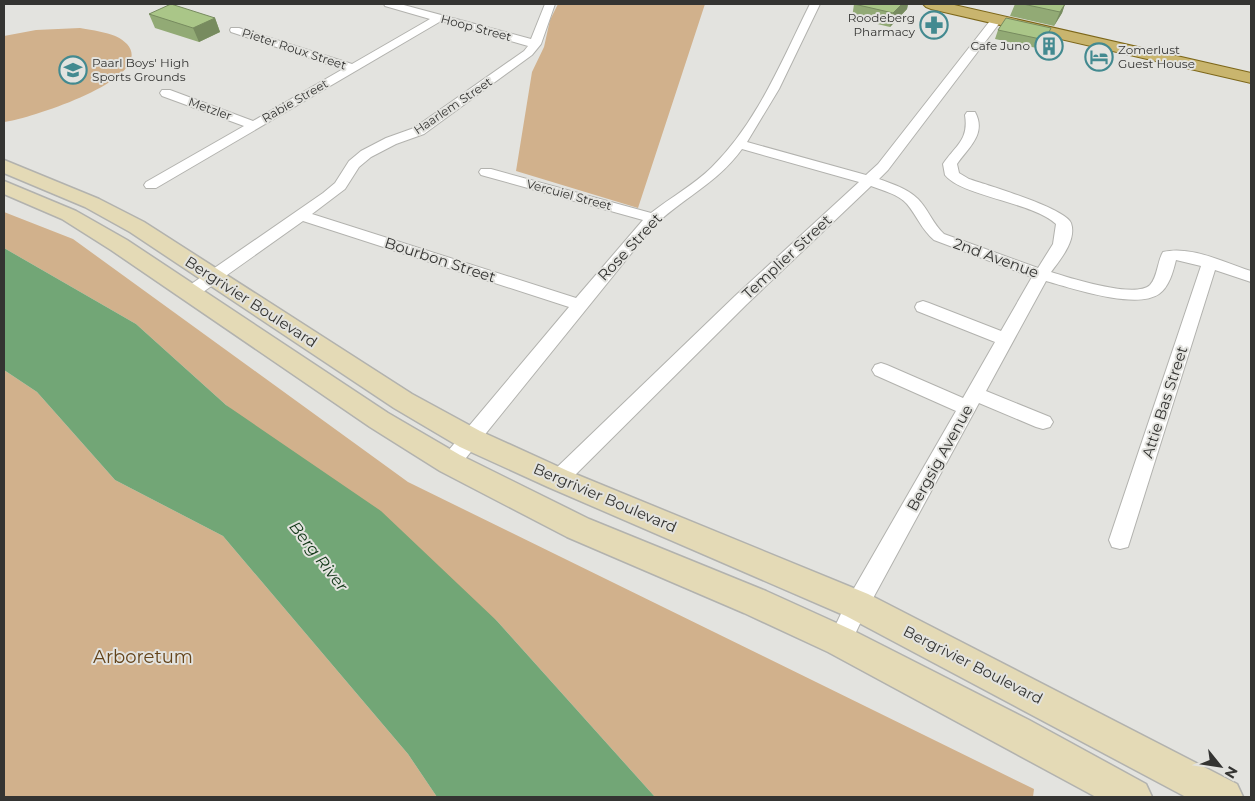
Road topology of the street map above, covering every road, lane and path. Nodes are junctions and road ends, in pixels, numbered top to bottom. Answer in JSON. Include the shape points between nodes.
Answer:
{"nodes":[{"id":1,"x":389,"y":4,"type":"edge"},
{"id":2,"x":550,"y":4,"type":"edge"},
{"id":3,"x":816,"y":4,"type":"edge"},
{"id":4,"x":931,"y":4,"type":"edge"},
{"id":5,"x":993,"y":16,"type":"junction"},
{"id":6,"x":439,"y":18,"type":"junction"},
{"id":7,"x":235,"y":30,"type":"dead end"},
{"id":8,"x":535,"y":44,"type":"junction"},
{"id":9,"x":353,"y":68,"type":"junction"},
{"id":10,"x":1251,"y":78,"type":"edge"},
{"id":11,"x":166,"y":93,"type":"dead end"},
{"id":12,"x":971,"y":115,"type":"dead end"},
{"id":13,"x":253,"y":125,"type":"junction"},
{"id":14,"x":738,"y":144,"type":"junction"},
{"id":15,"x":4,"y":166,"type":"edge"},
{"id":16,"x":486,"y":172,"type":"dead end"},
{"id":17,"x":869,"y":180,"type":"junction"},
{"id":18,"x":151,"y":185,"type":"dead end"},
{"id":19,"x":4,"y":187,"type":"edge"},
{"id":20,"x":301,"y":215,"type":"junction"},
{"id":21,"x":653,"y":218,"type":"junction"},
{"id":22,"x":1209,"y":264,"type":"junction"},
{"id":23,"x":1042,"y":276,"type":"junction"},
{"id":24,"x":1251,"y":277,"type":"edge"},
{"id":25,"x":214,"y":278,"type":"junction"},
{"id":26,"x":190,"y":293,"type":"junction"},
{"id":27,"x":579,"y":305,"type":"junction"},
{"id":28,"x":923,"y":307,"type":"dead end"},
{"id":29,"x":1006,"y":340,"type":"junction"},
{"id":30,"x":881,"y":370,"type":"dead end"},
{"id":31,"x":972,"y":401,"type":"junction"},
{"id":32,"x":1043,"y":422,"type":"dead end"},
{"id":33,"x":470,"y":439,"type":"junction"},
{"id":34,"x":450,"y":463,"type":"junction"},
{"id":35,"x":558,"y":479,"type":"junction"},
{"id":36,"x":1120,"y":540,"type":"dead end"},
{"id":37,"x":858,"y":605,"type":"junction"},
{"id":38,"x":840,"y":641,"type":"junction"},
{"id":39,"x":1133,"y":797,"type":"edge"},
{"id":40,"x":1224,"y":797,"type":"edge"}],
"edges":[{"from":1,"to":6,"type":"street","name":"Hoop Street"},
{"from":2,"to":8,"type":"street","name":"Haarlem Street"},
{"from":3,"to":14,"type":"street","name":"Rose Street","via":[[778,82]]},
{"from":4,"to":5,"type":"main road"},
{"from":5,"to":10,"type":"main road"},
{"from":5,"to":17,"type":"street","name":"Templier Street","via":[[897,150]]},
{"from":6,"to":8,"type":"street","name":"Hoop Street"},
{"from":6,"to":9,"type":"street","name":"Rabie Street"},
{"from":7,"to":9,"type":"street","name":"Pieter Roux Street"},
{"from":8,"to":20,"type":"street","name":"Haarlem Street","via":[[516,63],[419,131],[366,154],[354,164],[340,186]]},
{"from":9,"to":13,"type":"street","name":"Rabie Street"},
{"from":11,"to":13,"type":"street","name":"Metzler"},
{"from":12,"to":23,"type":"street","via":[[974,133],[950,164],[952,175],[1060,218],[1063,236]]},
{"from":13,"to":18,"type":"street","name":"Rabie Street"},
{"from":14,"to":17,"type":"street","name":"2nd Avenue"},
{"from":14,"to":21,"type":"street","name":"Rose Street","via":[[701,185]]},
{"from":15,"to":25,"type":"street","name":"Bergrivier Boulevard","via":[[130,223]]},
{"from":16,"to":21,"type":"street","name":"Vercuiel Street"},
{"from":17,"to":23,"type":"street","name":"2nd Avenue","via":[[902,193],[913,202],[939,237]]},
{"from":17,"to":35,"type":"street","name":"Templier Street"},
{"from":19,"to":26,"type":"street","name":"Bergrivier Boulevard","via":[[69,215]]},
{"from":20,"to":25,"type":"street","name":"Haarlem Street"},
{"from":20,"to":27,"type":"street","name":"Bourbon Street"},
{"from":21,"to":27,"type":"street","name":"Rose Street"},
{"from":22,"to":23,"type":"street","name":"2nd Avenue","via":[[1181,254],[1169,256],[1159,286],[1149,293],[1132,295]]},
{"from":22,"to":24,"type":"street","name":"2nd Avenue"},
{"from":22,"to":36,"type":"street","name":"Attie Bas Street"},
{"from":23,"to":29,"type":"street","name":"Bergsig Avenue"},
{"from":25,"to":26,"type":"street","name":"Haarlem Street"},
{"from":25,"to":33,"type":"street","name":"Bergrivier Boulevard","via":[[403,401]]},
{"from":26,"to":34,"type":"street","name":"Bergrivier Boulevard","via":[[379,420]]},
{"from":27,"to":33,"type":"street","name":"Rose Street"},
{"from":28,"to":29,"type":"street"},
{"from":29,"to":31,"type":"street","name":"Bergsig Avenue"},
{"from":30,"to":31,"type":"street"},
{"from":31,"to":32,"type":"street"},
{"from":31,"to":37,"type":"street","name":"Bergsig Avenue"},
{"from":33,"to":34,"type":"street","name":"Rose Street"},
{"from":33,"to":35,"type":"street","name":"Bergrivier Boulevard"},
{"from":34,"to":38,"type":"street","name":"Bergrivier Boulevard","via":[[578,528]]},
{"from":35,"to":37,"type":"street","name":"Bergrivier Boulevard"},
{"from":37,"to":38,"type":"street","name":"Bergsig Avenue"},
{"from":37,"to":40,"type":"street","name":"Bergrivier Boulevard"},
{"from":38,"to":39,"type":"street","name":"Bergrivier Boulevard"}]}
